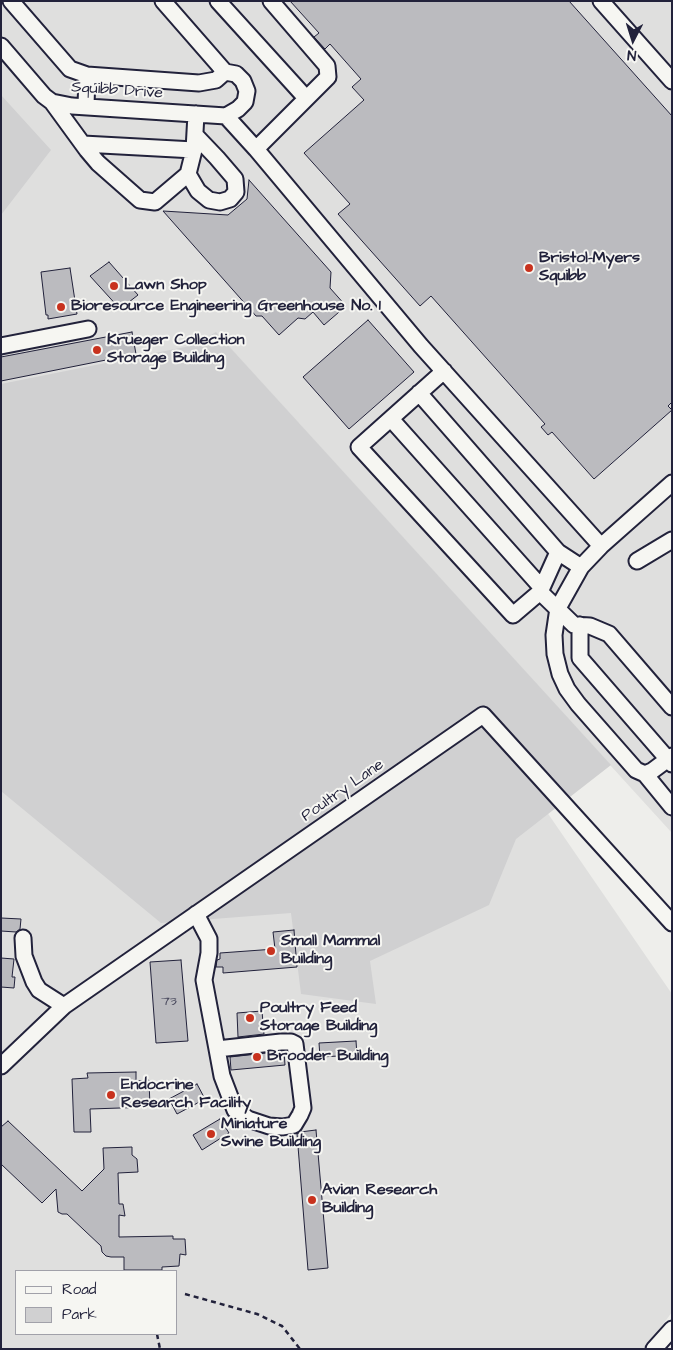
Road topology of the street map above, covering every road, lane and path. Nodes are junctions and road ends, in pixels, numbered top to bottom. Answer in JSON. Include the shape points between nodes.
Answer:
{"nodes":[{"id":1,"x":11,"y":1,"type":"edge"},
{"id":2,"x":163,"y":1,"type":"edge"},
{"id":3,"x":218,"y":1,"type":"edge"},
{"id":4,"x":271,"y":1,"type":"edge"},
{"id":5,"x":601,"y":1,"type":"edge"},
{"id":6,"x":1,"y":46,"type":"edge"},
{"id":7,"x":225,"y":72,"type":"junction"},
{"id":8,"x":87,"y":75,"type":"junction"},
{"id":9,"x":672,"y":81,"type":"edge"},
{"id":10,"x":306,"y":98,"type":"junction"},
{"id":11,"x":52,"y":102,"type":"junction"},
{"id":12,"x":86,"y":106,"type":"junction"},
{"id":13,"x":196,"y":114,"type":"junction"},
{"id":14,"x":226,"y":116,"type":"junction"},
{"id":15,"x":195,"y":143,"type":"junction"},
{"id":16,"x":83,"y":144,"type":"junction"},
{"id":17,"x":256,"y":149,"type":"junction"},
{"id":18,"x":188,"y":174,"type":"junction"},
{"id":19,"x":88,"y":330,"type":"dead end"},
{"id":20,"x":1,"y":346,"type":"edge"},
{"id":21,"x":444,"y":371,"type":"junction"},
{"id":22,"x":419,"y":394,"type":"junction"},
{"id":23,"x":391,"y":419,"type":"junction"},
{"id":24,"x":670,"y":487,"type":"edge"},
{"id":25,"x":672,"y":540,"type":"edge"},
{"id":26,"x":602,"y":546,"type":"junction"},
{"id":27,"x":558,"y":552,"type":"junction"},
{"id":28,"x":637,"y":561,"type":"dead end"},
{"id":29,"x":581,"y":567,"type":"junction"},
{"id":30,"x":541,"y":590,"type":"junction"},
{"id":31,"x":558,"y":608,"type":"junction"},
{"id":32,"x":580,"y":625,"type":"junction"},
{"id":33,"x":672,"y":707,"type":"edge"},
{"id":34,"x":670,"y":760,"type":"edge"},
{"id":35,"x":645,"y":774,"type":"junction"},
{"id":36,"x":672,"y":806,"type":"edge"},
{"id":37,"x":196,"y":914,"type":"junction"},
{"id":38,"x":672,"y":923,"type":"edge"},
{"id":39,"x":23,"y":938,"type":"dead end"},
{"id":40,"x":64,"y":1006,"type":"junction"},
{"id":41,"x":217,"y":1049,"type":"junction"},
{"id":42,"x":1,"y":1066,"type":"edge"},
{"id":43,"x":184,"y":1294,"type":"dead end"},
{"id":44,"x":672,"y":1329,"type":"edge"},
{"id":45,"x":157,"y":1335,"type":"edge"},
{"id":46,"x":160,"y":1349,"type":"edge"},
{"id":47,"x":300,"y":1349,"type":"edge"},
{"id":48,"x":654,"y":1349,"type":"edge"}],
"edges":[{"from":1,"to":8,"type":"street","via":[[70,69]]},
{"from":2,"to":7,"type":"street"},
{"from":3,"to":10,"type":"street"},
{"from":4,"to":10,"type":"street","via":[[327,66],[328,77]]},
{"from":5,"to":9,"type":"street"},
{"from":6,"to":11,"type":"street","name":"Squibb Drive"},
{"from":7,"to":8,"type":"street","via":[[216,80],[199,83]]},
{"from":7,"to":14,"type":"street","via":[[236,74],[247,91],[244,102]]},
{"from":8,"to":12,"type":"street"},
{"from":10,"to":17,"type":"street"},
{"from":11,"to":12,"type":"street","name":"Squibb Drive"},
{"from":11,"to":16,"type":"street"},
{"from":12,"to":13,"type":"street","name":"Squibb Drive"},
{"from":13,"to":14,"type":"street","name":"Squibb Drive"},
{"from":13,"to":15,"type":"street"},
{"from":14,"to":17,"type":"street"},
{"from":15,"to":16,"type":"street"},
{"from":15,"to":18,"type":"street"},
{"from":15,"to":18,"type":"street","via":[[217,158],[235,179],[236,192],[230,199],[220,202],[209,200],[198,191]]},
{"from":16,"to":18,"type":"street","via":[[98,163],[140,200],[155,202]]},
{"from":17,"to":21,"type":"street"},
{"from":19,"to":20,"type":"street"},
{"from":21,"to":22,"type":"street"},
{"from":21,"to":26,"type":"street"},
{"from":22,"to":23,"type":"street"},
{"from":22,"to":27,"type":"street"},
{"from":23,"to":30,"type":"street"},
{"from":23,"to":30,"type":"street","via":[[359,447],[513,615]]},
{"from":24,"to":26,"type":"street"},
{"from":25,"to":28,"type":"street"},
{"from":26,"to":29,"type":"street"},
{"from":27,"to":29,"type":"street"},
{"from":27,"to":30,"type":"street"},
{"from":29,"to":31,"type":"street"},
{"from":30,"to":31,"type":"street"},
{"from":31,"to":32,"type":"street","via":[[574,625]]},
{"from":31,"to":35,"type":"street","via":[[555,654],[567,689],[636,770]]},
{"from":32,"to":33,"type":"street","via":[[609,634]]},
{"from":32,"to":34,"type":"street","via":[[580,658]]},
{"from":34,"to":35,"type":"street"},
{"from":35,"to":36,"type":"street"},
{"from":37,"to":38,"type":"street","name":"Poultry Lane","via":[[483,715]]},
{"from":37,"to":40,"type":"street","name":"Poultry Lane"},
{"from":37,"to":41,"type":"street","via":[[209,940],[204,980]]},
{"from":39,"to":40,"type":"street","via":[[24,956],[34,982],[39,990]]},
{"from":40,"to":42,"type":"street","name":"Poultry Lane"},
{"from":41,"to":41,"type":"street","via":[[222,1076],[235,1110],[248,1119],[269,1126],[294,1124],[303,1108],[295,1044],[282,1042]]},
{"from":43,"to":47,"type":"path","via":[[257,1314],[282,1326]]},
{"from":44,"to":48,"type":"street"},
{"from":45,"to":46,"type":"path"}]}
